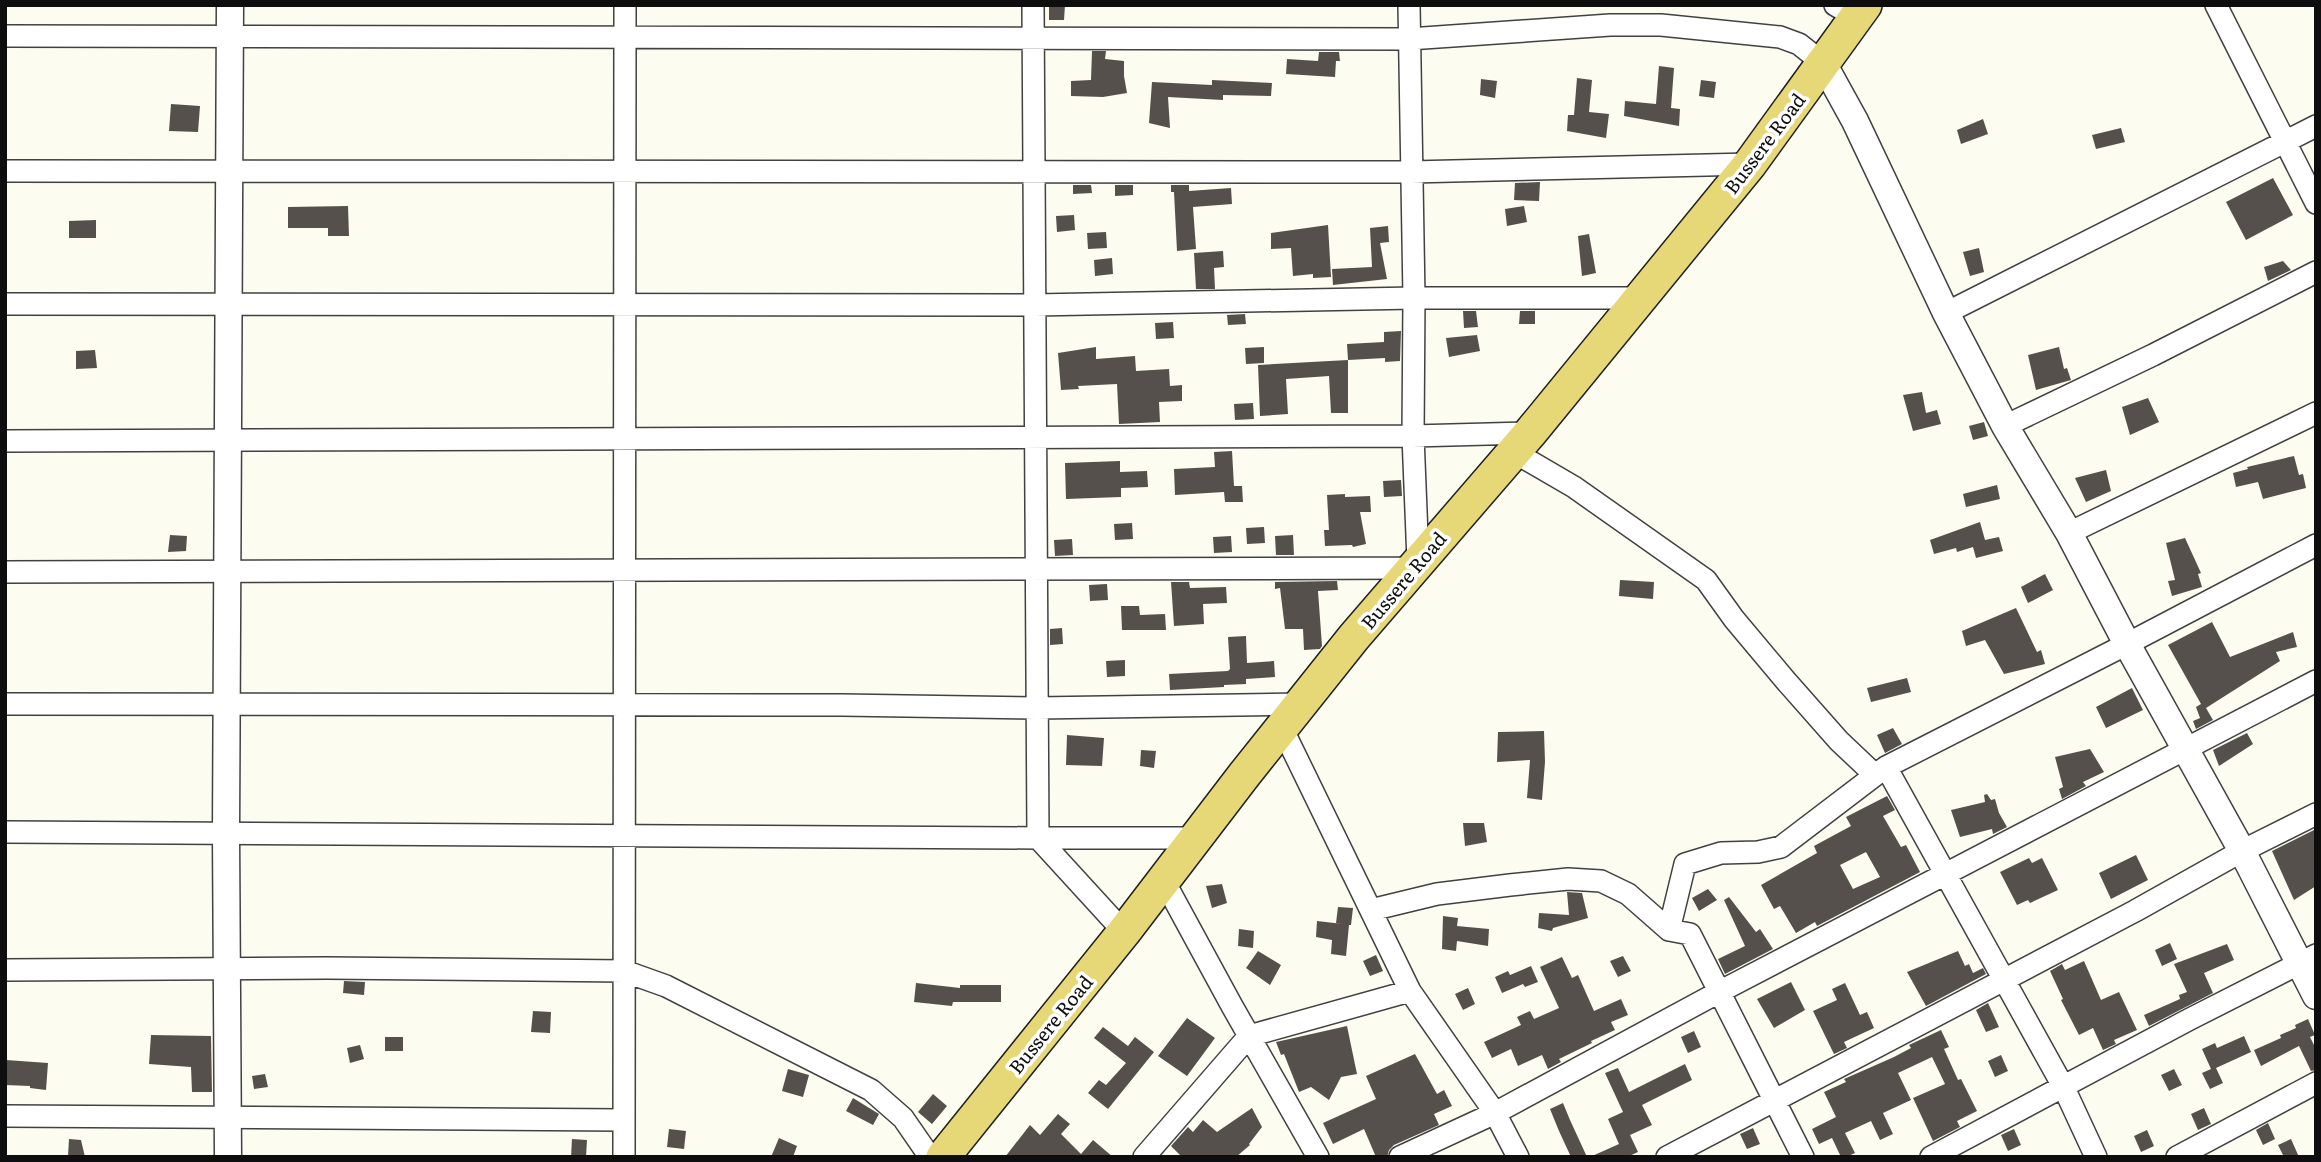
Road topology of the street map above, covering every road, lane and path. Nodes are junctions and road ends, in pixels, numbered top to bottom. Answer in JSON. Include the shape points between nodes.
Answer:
{"nodes":[{"id":1,"x":230,"y":5,"type":"edge"},
{"id":2,"x":625,"y":5,"type":"edge"},
{"id":3,"x":1033,"y":5,"type":"edge"},
{"id":4,"x":1409,"y":5,"type":"edge"},
{"id":5,"x":2216,"y":5,"type":"edge"},
{"id":6,"x":1852,"y":9,"type":"edge"},
{"id":7,"x":5,"y":36,"type":"edge"},
{"id":8,"x":230,"y":36,"type":"junction"},
{"id":9,"x":625,"y":37,"type":"junction"},
{"id":10,"x":1033,"y":38,"type":"junction"},
{"id":11,"x":1409,"y":39,"type":"junction"},
{"id":12,"x":1824,"y":64,"type":"junction"},
{"id":13,"x":2316,"y":126,"type":"edge"},
{"id":14,"x":2284,"y":142,"type":"junction"},
{"id":15,"x":1750,"y":164,"type":"junction"},
{"id":16,"x":5,"y":171,"type":"edge"},
{"id":17,"x":229,"y":171,"type":"junction"},
{"id":18,"x":625,"y":171,"type":"junction"},
{"id":19,"x":1034,"y":171,"type":"junction"},
{"id":20,"x":1411,"y":172,"type":"junction"},
{"id":21,"x":2316,"y":203,"type":"edge"},
{"id":22,"x":2316,"y":272,"type":"edge"},
{"id":23,"x":1414,"y":298,"type":"junction"},
{"id":24,"x":1640,"y":298,"type":"junction"},
{"id":25,"x":5,"y":304,"type":"edge"},
{"id":26,"x":228,"y":304,"type":"junction"},
{"id":27,"x":625,"y":305,"type":"junction"},
{"id":28,"x":1035,"y":305,"type":"junction"},
{"id":29,"x":1946,"y":313,"type":"junction"},
{"id":30,"x":2316,"y":413,"type":"edge"},
{"id":31,"x":2005,"y":426,"type":"junction"},
{"id":32,"x":1413,"y":436,"type":"junction"},
{"id":33,"x":1035,"y":437,"type":"junction"},
{"id":34,"x":625,"y":439,"type":"junction"},
{"id":35,"x":228,"y":440,"type":"junction"},
{"id":36,"x":5,"y":441,"type":"edge"},
{"id":37,"x":1522,"y":442,"type":"junction"},
{"id":38,"x":2069,"y":533,"type":"junction"},
{"id":39,"x":2316,"y":545,"type":"edge"},
{"id":40,"x":1415,"y":565,"type":"junction"},
{"id":41,"x":1036,"y":569,"type":"junction"},
{"id":42,"x":624,"y":570,"type":"junction"},
{"id":43,"x":227,"y":571,"type":"junction"},
{"id":44,"x":5,"y":572,"type":"edge"},
{"id":45,"x":2127,"y":644,"type":"junction"},
{"id":46,"x":2316,"y":681,"type":"edge"},
{"id":47,"x":5,"y":704,"type":"edge"},
{"id":48,"x":226,"y":705,"type":"junction"},
{"id":49,"x":624,"y":707,"type":"junction"},
{"id":50,"x":1037,"y":708,"type":"junction"},
{"id":51,"x":1291,"y":716,"type":"junction"},
{"id":52,"x":2186,"y":747,"type":"junction"},
{"id":53,"x":1880,"y":771,"type":"junction"},
{"id":54,"x":2316,"y":814,"type":"edge"},
{"id":55,"x":5,"y":832,"type":"edge"},
{"id":56,"x":226,"y":834,"type":"junction"},
{"id":57,"x":624,"y":836,"type":"junction"},
{"id":58,"x":1038,"y":838,"type":"junction"},
{"id":59,"x":1197,"y":838,"type":"junction"},
{"id":60,"x":2242,"y":851,"type":"junction"},
{"id":61,"x":1945,"y":874,"type":"junction"},
{"id":62,"x":1164,"y":881,"type":"junction"},
{"id":63,"x":1371,"y":911,"type":"junction"},
{"id":64,"x":1669,"y":930,"type":"junction"},
{"id":65,"x":1124,"y":932,"type":"junction"},
{"id":66,"x":2308,"y":959,"type":"edge"},
{"id":67,"x":5,"y":970,"type":"edge"},
{"id":68,"x":226,"y":970,"type":"junction"},
{"id":69,"x":624,"y":971,"type":"junction"},
{"id":70,"x":2003,"y":979,"type":"junction"},
{"id":71,"x":1410,"y":991,"type":"junction"},
{"id":72,"x":1719,"y":992,"type":"junction"},
{"id":73,"x":2316,"y":996,"type":"edge"},
{"id":74,"x":1249,"y":1036,"type":"junction"},
{"id":75,"x":2316,"y":1083,"type":"edge"},
{"id":76,"x":2064,"y":1088,"type":"junction"},
{"id":77,"x":1774,"y":1101,"type":"junction"},
{"id":78,"x":1495,"y":1113,"type":"junction"},
{"id":79,"x":5,"y":1116,"type":"edge"},
{"id":80,"x":228,"y":1117,"type":"junction"},
{"id":81,"x":624,"y":1120,"type":"junction"},
{"id":82,"x":1317,"y":1156,"type":"edge"},
{"id":83,"x":228,"y":1157,"type":"edge"},
{"id":84,"x":624,"y":1157,"type":"edge"},
{"id":85,"x":930,"y":1157,"type":"edge"},
{"id":86,"x":943,"y":1157,"type":"edge"},
{"id":87,"x":1144,"y":1157,"type":"edge"},
{"id":88,"x":1401,"y":1157,"type":"edge"},
{"id":89,"x":1518,"y":1157,"type":"edge"},
{"id":90,"x":1667,"y":1157,"type":"edge"},
{"id":91,"x":1802,"y":1157,"type":"edge"},
{"id":92,"x":1931,"y":1157,"type":"edge"},
{"id":93,"x":2096,"y":1157,"type":"edge"},
{"id":94,"x":2177,"y":1157,"type":"edge"}],
"edges":[{"from":1,"to":8,"type":"street"},
{"from":2,"to":9,"type":"street"},
{"from":3,"to":10,"type":"street"},
{"from":4,"to":11,"type":"street"},
{"from":5,"to":14,"type":"street"},
{"from":6,"to":12,"type":"main road","name":"Bussere Road"},
{"from":7,"to":8,"type":"street"},
{"from":8,"to":9,"type":"street"},
{"from":8,"to":17,"type":"street"},
{"from":9,"to":10,"type":"street"},
{"from":9,"to":18,"type":"street"},
{"from":10,"to":11,"type":"street"},
{"from":10,"to":19,"type":"street"},
{"from":11,"to":12,"type":"street","via":[[1610,24],[1661,25],[1780,37],[1799,44]]},
{"from":11,"to":20,"type":"street"},
{"from":12,"to":15,"type":"main road","name":"Bussere Road"},
{"from":12,"to":29,"type":"street"},
{"from":13,"to":14,"type":"street"},
{"from":14,"to":21,"type":"street"},
{"from":14,"to":29,"type":"street"},
{"from":15,"to":20,"type":"street"},
{"from":15,"to":24,"type":"main road","name":"Bussere Road"},
{"from":16,"to":17,"type":"street"},
{"from":17,"to":18,"type":"street"},
{"from":17,"to":26,"type":"street"},
{"from":18,"to":19,"type":"street"},
{"from":18,"to":27,"type":"street"},
{"from":19,"to":20,"type":"street"},
{"from":19,"to":28,"type":"street"},
{"from":20,"to":23,"type":"street"},
{"from":22,"to":31,"type":"street"},
{"from":23,"to":24,"type":"street"},
{"from":23,"to":28,"type":"street"},
{"from":23,"to":32,"type":"street"},
{"from":24,"to":37,"type":"main road","name":"Bussere Road"},
{"from":25,"to":26,"type":"street"},
{"from":26,"to":27,"type":"street"},
{"from":26,"to":35,"type":"street"},
{"from":27,"to":28,"type":"street"},
{"from":27,"to":34,"type":"street"},
{"from":28,"to":33,"type":"street"},
{"from":29,"to":31,"type":"street"},
{"from":30,"to":38,"type":"street"},
{"from":31,"to":38,"type":"street"},
{"from":32,"to":33,"type":"street"},
{"from":32,"to":37,"type":"street"},
{"from":32,"to":40,"type":"street"},
{"from":33,"to":34,"type":"street"},
{"from":33,"to":41,"type":"street"},
{"from":34,"to":35,"type":"street"},
{"from":34,"to":42,"type":"street"},
{"from":35,"to":36,"type":"street"},
{"from":35,"to":43,"type":"street"},
{"from":37,"to":40,"type":"main road","name":"Bussere Road"},
{"from":37,"to":53,"type":"street","via":[[1574,486],[1706,580],[1839,741]]},
{"from":38,"to":45,"type":"street"},
{"from":39,"to":45,"type":"street"},
{"from":40,"to":41,"type":"street"},
{"from":40,"to":51,"type":"main road","name":"Bussere Road"},
{"from":41,"to":42,"type":"street"},
{"from":41,"to":50,"type":"street"},
{"from":42,"to":43,"type":"street"},
{"from":42,"to":49,"type":"street"},
{"from":43,"to":44,"type":"street"},
{"from":43,"to":48,"type":"street"},
{"from":45,"to":52,"type":"street"},
{"from":45,"to":53,"type":"street"},
{"from":46,"to":52,"type":"street"},
{"from":47,"to":48,"type":"street"},
{"from":48,"to":49,"type":"street"},
{"from":48,"to":56,"type":"street"},
{"from":49,"to":50,"type":"street"},
{"from":49,"to":57,"type":"street"},
{"from":50,"to":51,"type":"street"},
{"from":50,"to":58,"type":"street"},
{"from":51,"to":59,"type":"main road","name":"Bussere Road"},
{"from":51,"to":63,"type":"street"},
{"from":52,"to":60,"type":"street"},
{"from":52,"to":61,"type":"street"},
{"from":53,"to":61,"type":"street"},
{"from":53,"to":64,"type":"street","via":[[1781,847],[1721,853],[1685,864]]},
{"from":54,"to":60,"type":"street"},
{"from":55,"to":56,"type":"street"},
{"from":56,"to":57,"type":"street"},
{"from":56,"to":68,"type":"street"},
{"from":57,"to":58,"type":"street"},
{"from":57,"to":69,"type":"street"},
{"from":58,"to":59,"type":"street"},
{"from":58,"to":65,"type":"street"},
{"from":59,"to":62,"type":"main road","name":"Bussere Road"},
{"from":60,"to":66,"type":"street"},
{"from":60,"to":70,"type":"street"},
{"from":61,"to":70,"type":"street"},
{"from":61,"to":72,"type":"street"},
{"from":62,"to":65,"type":"main road","name":"Bussere Road"},
{"from":62,"to":74,"type":"street"},
{"from":63,"to":64,"type":"street","via":[[1437,894],[1498,886],[1568,879],[1601,881],[1628,894]]},
{"from":63,"to":71,"type":"street"},
{"from":64,"to":72,"type":"street","via":[[1690,934]]},
{"from":65,"to":86,"type":"main road","name":"Bussere Road"},
{"from":66,"to":73,"type":"street"},
{"from":66,"to":76,"type":"street"},
{"from":67,"to":68,"type":"street"},
{"from":68,"to":69,"type":"street"},
{"from":68,"to":80,"type":"street"},
{"from":69,"to":81,"type":"street"},
{"from":69,"to":85,"type":"street","via":[[666,986],[871,1090],[903,1118]]},
{"from":70,"to":76,"type":"street"},
{"from":70,"to":77,"type":"street"},
{"from":71,"to":74,"type":"street"},
{"from":71,"to":78,"type":"street"},
{"from":72,"to":77,"type":"street"},
{"from":72,"to":78,"type":"street"},
{"from":74,"to":82,"type":"street"},
{"from":74,"to":87,"type":"street"},
{"from":75,"to":94,"type":"street"},
{"from":76,"to":92,"type":"street"},
{"from":76,"to":93,"type":"street"},
{"from":77,"to":90,"type":"street"},
{"from":77,"to":91,"type":"street"},
{"from":78,"to":88,"type":"street"},
{"from":78,"to":89,"type":"street"},
{"from":79,"to":80,"type":"street"},
{"from":80,"to":81,"type":"street"},
{"from":80,"to":83,"type":"street"},
{"from":81,"to":84,"type":"street"}]}
